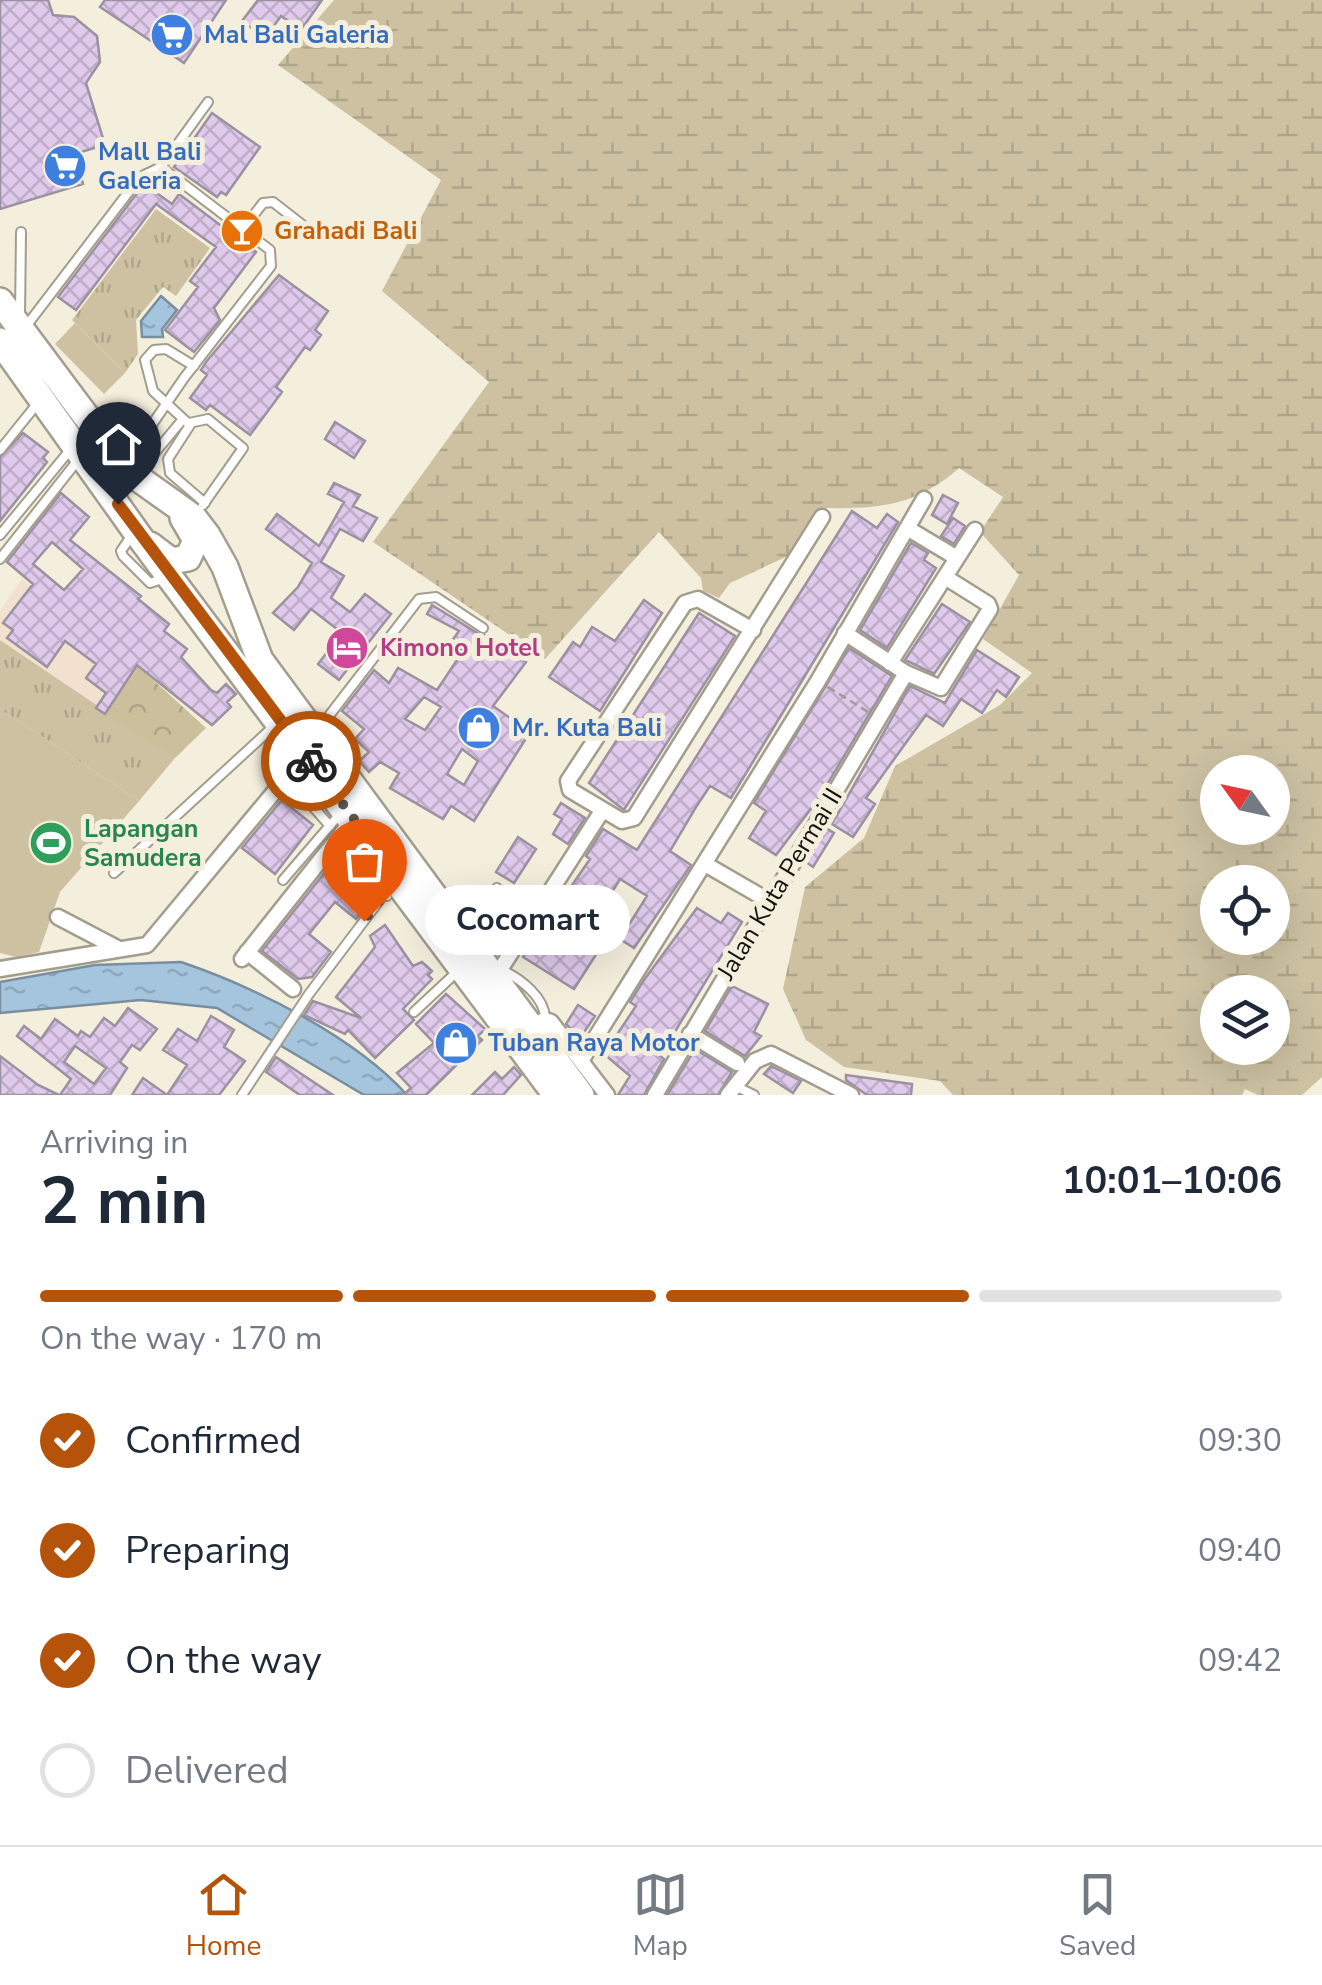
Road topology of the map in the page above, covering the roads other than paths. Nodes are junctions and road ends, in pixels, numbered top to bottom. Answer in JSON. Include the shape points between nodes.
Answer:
{"nodes":[{"id":1,"x":208,"y":102,"type":"dead end"},
{"id":2,"x":162,"y":167,"type":"junction"},
{"id":3,"x":305,"y":226,"type":"dead end"},
{"id":4,"x":243,"y":230,"type":"junction"},
{"id":5,"x":21,"y":232,"type":"dead end"},
{"id":6,"x":0,"y":278,"type":"edge"},
{"id":7,"x":15,"y":318,"type":"edge"},
{"id":8,"x":0,"y":341,"type":"edge"},
{"id":9,"x":194,"y":366,"type":"junction"},
{"id":10,"x":42,"y":396,"type":"junction"},
{"id":11,"x":168,"y":407,"type":"junction"},
{"id":12,"x":186,"y":421,"type":"junction"},
{"id":13,"x":80,"y":448,"type":"junction"},
{"id":14,"x":0,"y":450,"type":"edge"},
{"id":15,"x":130,"y":470,"type":"junction"},
{"id":16,"x":924,"y":499,"type":"dead end"},
{"id":17,"x":172,"y":502,"type":"junction"},
{"id":18,"x":199,"y":510,"type":"junction"},
{"id":19,"x":822,"y":516,"type":"dead end"},
{"id":20,"x":907,"y":528,"type":"junction"},
{"id":21,"x":975,"y":530,"type":"dead end"},
{"id":22,"x":137,"y":533,"type":"junction"},
{"id":23,"x":0,"y":535,"type":"edge"},
{"id":24,"x":957,"y":558,"type":"junction"},
{"id":25,"x":0,"y":559,"type":"edge"},
{"id":26,"x":945,"y":578,"type":"junction"},
{"id":27,"x":483,"y":628,"type":"dead end"},
{"id":28,"x":753,"y":630,"type":"junction"},
{"id":29,"x":845,"y":632,"type":"junction"},
{"id":30,"x":890,"y":663,"type":"junction"},
{"id":31,"x":906,"y":673,"type":"junction"},
{"id":32,"x":280,"y":720,"type":"junction"},
{"id":33,"x":311,"y":752,"type":"junction"},
{"id":34,"x":602,"y":811,"type":"junction"},
{"id":35,"x":342,"y":817,"type":"junction"},
{"id":36,"x":705,"y":864,"type":"junction"},
{"id":37,"x":114,"y":873,"type":"dead end"},
{"id":38,"x":283,"y":880,"type":"dead end"},
{"id":39,"x":497,"y":888,"type":"dead end"},
{"id":40,"x":393,"y":892,"type":"junction"},
{"id":41,"x":768,"y":902,"type":"junction"},
{"id":42,"x":58,"y":917,"type":"dead end"},
{"id":43,"x":463,"y":935,"type":"junction"},
{"id":44,"x":119,"y":948,"type":"junction"},
{"id":45,"x":462,"y":966,"type":"junction"},
{"id":46,"x":0,"y":969,"type":"edge"},
{"id":47,"x":497,"y":974,"type":"junction"},
{"id":48,"x":293,"y":989,"type":"dead end"},
{"id":49,"x":414,"y":1012,"type":"dead end"},
{"id":50,"x":537,"y":1023,"type":"junction"},
{"id":51,"x":690,"y":1034,"type":"junction"},
{"id":52,"x":581,"y":1061,"type":"junction"},
{"id":53,"x":736,"y":1063,"type":"dead end"},
{"id":54,"x":732,"y":1090,"type":"edge"},
{"id":55,"x":242,"y":1095,"type":"edge"},
{"id":56,"x":556,"y":1095,"type":"edge"},
{"id":57,"x":581,"y":1095,"type":"edge"},
{"id":58,"x":606,"y":1095,"type":"edge"},
{"id":59,"x":655,"y":1095,"type":"edge"},
{"id":60,"x":754,"y":1095,"type":"edge"},
{"id":61,"x":851,"y":1095,"type":"edge"}],
"edges":[{"from":1,"to":2,"type":"lane"},
{"from":2,"to":4,"type":"lane"},
{"from":2,"to":7,"type":"lane","via":[[140,178]]},
{"from":3,"to":4,"type":"lane","via":[[273,202],[263,203]]},
{"from":4,"to":9,"type":"lane","via":[[270,250],[271,266]]},
{"from":5,"to":7,"type":"lane"},
{"from":6,"to":7,"type":"highway"},
{"from":7,"to":15,"type":"highway"},
{"from":8,"to":10,"type":"highway"},
{"from":9,"to":11,"type":"lane"},
{"from":9,"to":11,"type":"lane","via":[[166,349],[144,360],[153,391]]},
{"from":10,"to":13,"type":"highway"},
{"from":10,"to":14,"type":"lane"},
{"from":11,"to":12,"type":"lane"},
{"from":11,"to":15,"type":"lane"},
{"from":12,"to":15,"type":"lane"},
{"from":12,"to":18,"type":"lane","via":[[167,466]]},
{"from":12,"to":18,"type":"lane","via":[[208,419],[243,448]]},
{"from":13,"to":22,"type":"highway"},
{"from":13,"to":23,"type":"lane"},
{"from":13,"to":25,"type":"lane"},
{"from":15,"to":17,"type":"highway"},
{"from":16,"to":20,"type":"street"},
{"from":17,"to":18,"type":"highway"},
{"from":17,"to":22,"type":"highway","via":[[194,536],[192,555],[172,560]]},
{"from":18,"to":33,"type":"highway","via":[[260,660]]},
{"from":19,"to":28,"type":"street"},
{"from":20,"to":24,"type":"street"},
{"from":20,"to":29,"type":"street"},
{"from":21,"to":24,"type":"street"},
{"from":22,"to":32,"type":"highway"},
{"from":24,"to":26,"type":"street"},
{"from":26,"to":30,"type":"street"},
{"from":26,"to":31,"type":"street","via":[[988,604],[988,615],[941,688]]},
{"from":27,"to":33,"type":"lane","via":[[436,597],[420,598]]},
{"from":28,"to":34,"type":"street","via":[[634,818],[622,821]]},
{"from":28,"to":34,"type":"street","via":[[698,599],[685,602],[568,782]]},
{"from":29,"to":30,"type":"street"},
{"from":29,"to":36,"type":"street"},
{"from":30,"to":31,"type":"street"},
{"from":31,"to":41,"type":"street","name":"Jalan Kuta Permai II"},
{"from":32,"to":33,"type":"highway"},
{"from":32,"to":37,"type":"lane"},
{"from":33,"to":35,"type":"highway"},
{"from":33,"to":43,"type":"highway"},
{"from":33,"to":44,"type":"street","via":[[161,932],[147,945]]},
{"from":34,"to":47,"type":"street"},
{"from":35,"to":38,"type":"lane"},
{"from":35,"to":40,"type":"highway","via":[[371,842]]},
{"from":35,"to":48,"type":"street","via":[[245,955]]},
{"from":36,"to":41,"type":"street"},
{"from":36,"to":52,"type":"street"},
{"from":39,"to":43,"type":"lane"},
{"from":40,"to":45,"type":"highway"},
{"from":40,"to":55,"type":"lane","via":[[299,1008]]},
{"from":41,"to":51,"type":"street","name":"Jalan Kuta Permai II"},
{"from":42,"to":44,"type":"street"},
{"from":43,"to":47,"type":"highway"},
{"from":44,"to":46,"type":"street"},
{"from":45,"to":49,"type":"lane"},
{"from":45,"to":56,"type":"highway"},
{"from":47,"to":50,"type":"highway"},
{"from":50,"to":52,"type":"street","via":[[555,1026]]},
{"from":50,"to":57,"type":"highway"},
{"from":51,"to":53,"type":"street"},
{"from":51,"to":59,"type":"street","name":"Jalan Kuta Permai II"},
{"from":52,"to":58,"type":"street"},
{"from":54,"to":60,"type":"lane"},
{"from":54,"to":61,"type":"street","via":[[755,1061],[771,1054]]}]}
